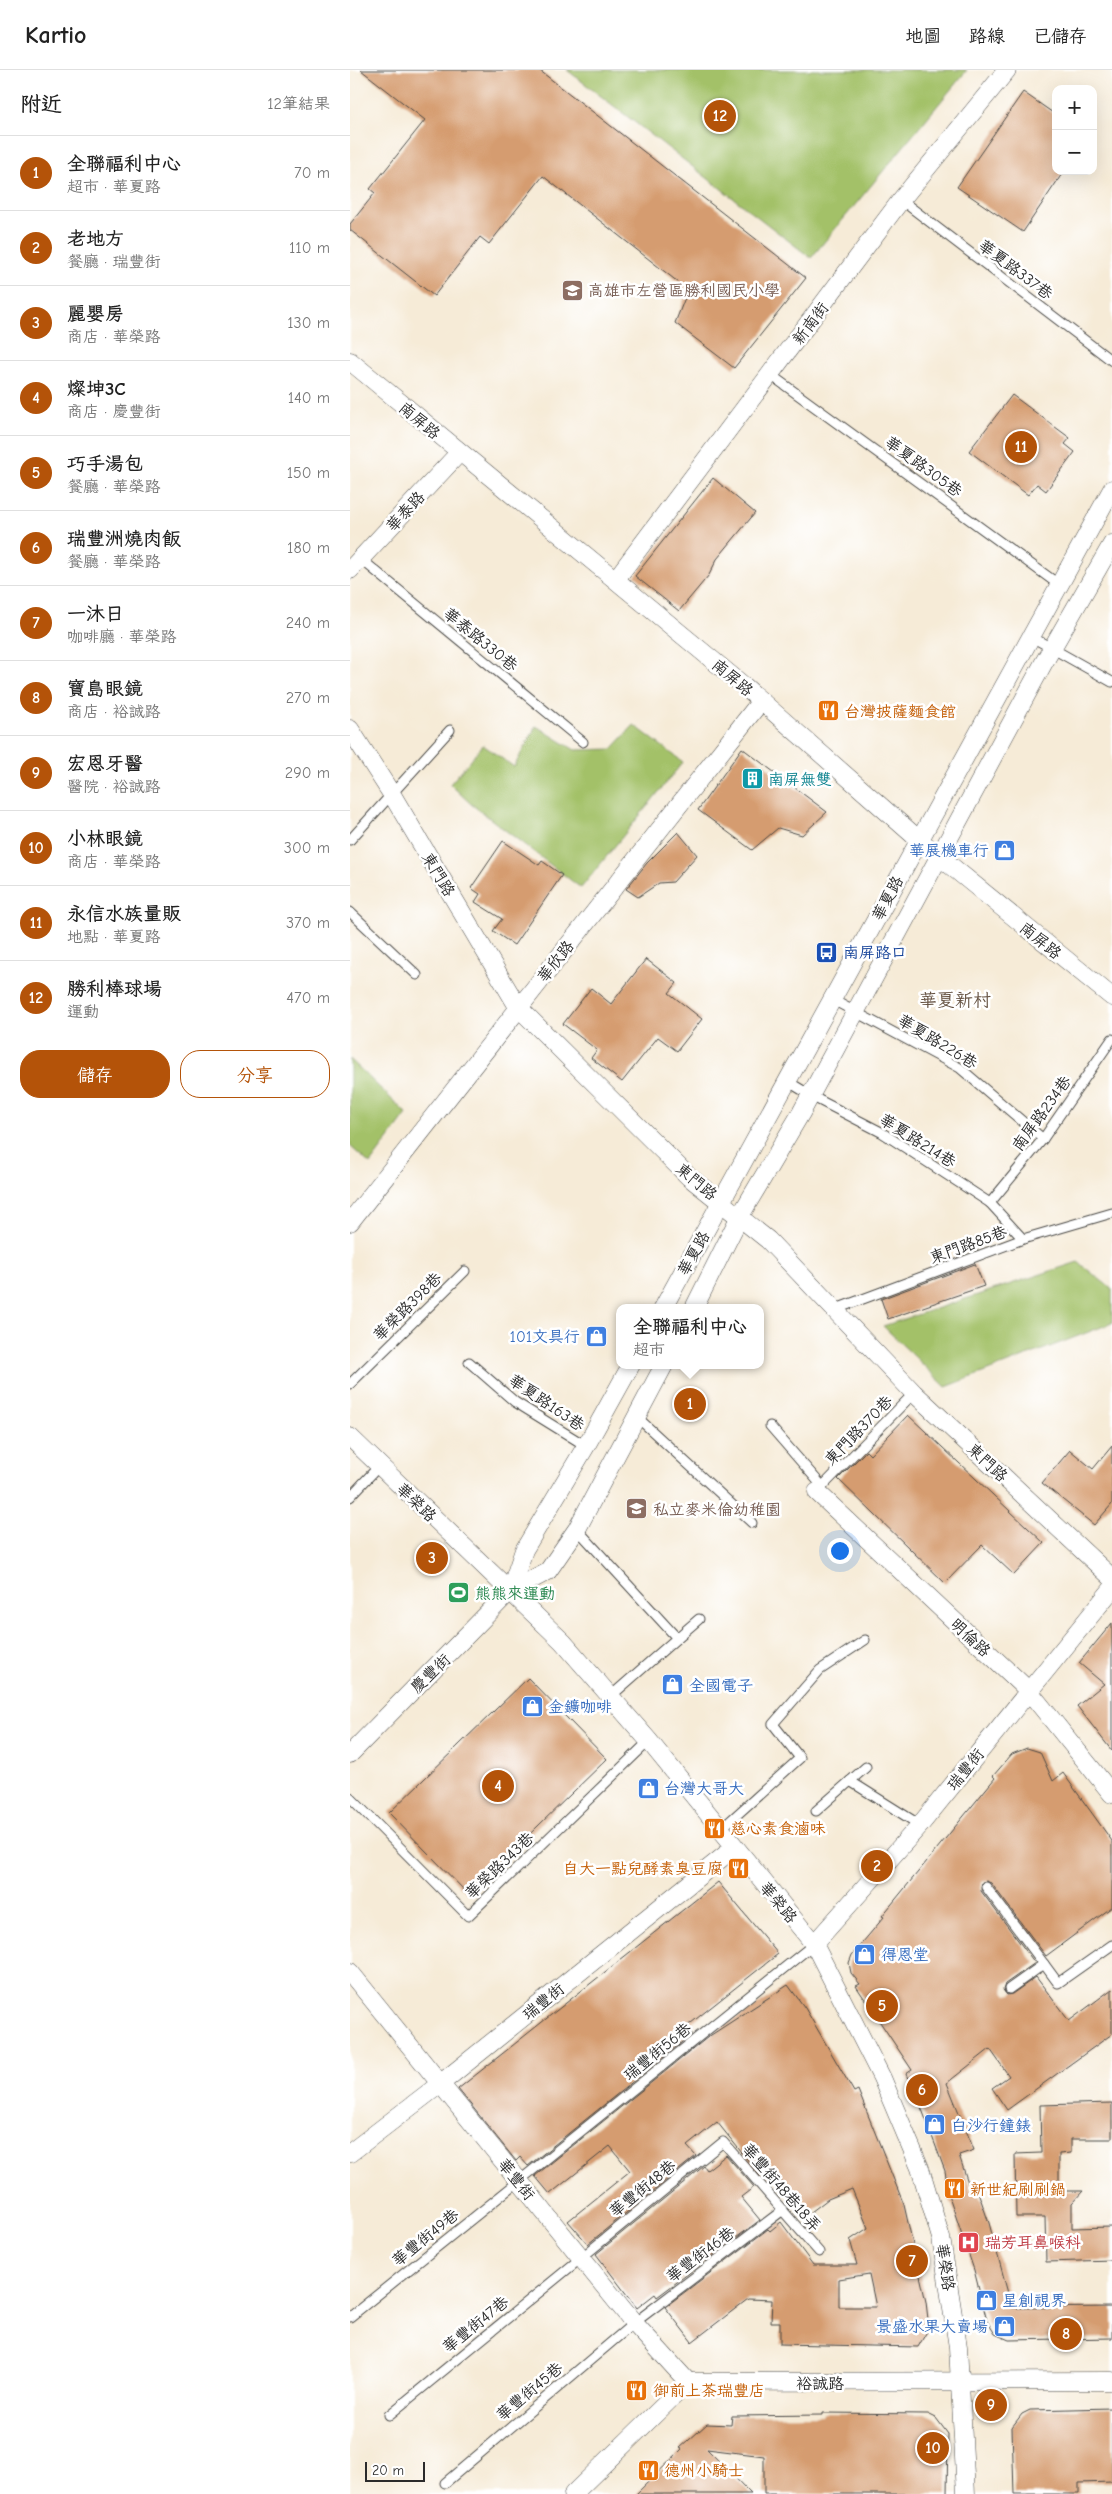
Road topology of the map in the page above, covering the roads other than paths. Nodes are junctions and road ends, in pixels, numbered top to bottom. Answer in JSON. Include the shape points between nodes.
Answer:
{"nodes":[{"id":1,"x":1007,"y":70,"type":"edge"},
{"id":2,"x":902,"y":200,"type":"junction"},
{"id":3,"x":350,"y":361,"type":"edge"},
{"id":4,"x":1112,"y":361,"type":"edge"},
{"id":5,"x":771,"y":375,"type":"junction"},
{"id":6,"x":459,"y":453,"type":"junction"},
{"id":7,"x":1112,"y":489,"type":"edge"},
{"id":8,"x":1112,"y":544,"type":"edge"},
{"id":9,"x":356,"y":564,"type":"edge"},
{"id":10,"x":616,"y":579,"type":"junction"},
{"id":11,"x":1058,"y":584,"type":"junction"},
{"id":12,"x":1030,"y":636,"type":"junction"},
{"id":13,"x":1053,"y":648,"type":"junction"},
{"id":14,"x":1112,"y":682,"type":"edge"},
{"id":15,"x":761,"y":701,"type":"junction"},
{"id":16,"x":350,"y":728,"type":"edge"},
{"id":17,"x":450,"y":730,"type":"dead end"},
{"id":18,"x":583,"y":742,"type":"dead end"},
{"id":19,"x":391,"y":792,"type":"junction"},
{"id":20,"x":350,"y":840,"type":"edge"},
{"id":21,"x":918,"y":840,"type":"junction"},
{"id":22,"x":939,"y":857,"type":"junction"},
{"id":23,"x":350,"y":912,"type":"edge"},
{"id":24,"x":417,"y":975,"type":"dead end"},
{"id":25,"x":1112,"y":998,"type":"edge"},
{"id":26,"x":833,"y":1000,"type":"junction"},
{"id":27,"x":518,"y":1007,"type":"junction"},
{"id":28,"x":855,"y":1011,"type":"junction"},
{"id":29,"x":1112,"y":1038,"type":"edge"},
{"id":30,"x":787,"y":1081,"type":"junction"},
{"id":31,"x":810,"y":1095,"type":"junction"},
{"id":32,"x":1043,"y":1139,"type":"junction"},
{"id":33,"x":722,"y":1202,"type":"junction"},
{"id":34,"x":990,"y":1204,"type":"junction"},
{"id":35,"x":1112,"y":1213,"type":"edge"},
{"id":36,"x":740,"y":1216,"type":"junction"},
{"id":37,"x":350,"y":1222,"type":"edge"},
{"id":38,"x":1023,"y":1239,"type":"junction"},
{"id":39,"x":465,"y":1271,"type":"dead end"},
{"id":40,"x":665,"y":1304,"type":"edge"},
{"id":41,"x":696,"y":1304,"type":"edge"},
{"id":42,"x":836,"y":1309,"type":"junction"},
{"id":43,"x":469,"y":1362,"type":"dead end"},
{"id":44,"x":629,"y":1369,"type":"edge"},
{"id":45,"x":662,"y":1369,"type":"edge"},
{"id":46,"x":350,"y":1384,"type":"edge"},
{"id":47,"x":914,"y":1393,"type":"junction"},
{"id":48,"x":638,"y":1418,"type":"junction"},
{"id":49,"x":770,"y":1426,"type":"dead end"},
{"id":50,"x":350,"y":1437,"type":"edge"},
{"id":51,"x":586,"y":1446,"type":"junction"},
{"id":52,"x":380,"y":1466,"type":"junction"},
{"id":53,"x":820,"y":1490,"type":"junction"},
{"id":54,"x":350,"y":1497,"type":"edge"},
{"id":55,"x":752,"y":1522,"type":"dead end"},
{"id":56,"x":577,"y":1528,"type":"junction"},
{"id":57,"x":1112,"y":1578,"type":"edge"},
{"id":58,"x":1112,"y":1590,"type":"edge"},
{"id":59,"x":510,"y":1591,"type":"junction"},
{"id":60,"x":699,"y":1619,"type":"dead end"},
{"id":61,"x":677,"y":1638,"type":"junction"},
{"id":62,"x":865,"y":1640,"type":"dead end"},
{"id":63,"x":1028,"y":1690,"type":"junction"},
{"id":64,"x":611,"y":1696,"type":"junction"},
{"id":65,"x":649,"y":1741,"type":"junction"},
{"id":66,"x":350,"y":1754,"type":"edge"},
{"id":67,"x":866,"y":1767,"type":"dead end"},
{"id":68,"x":850,"y":1782,"type":"junction"},
{"id":69,"x":1112,"y":1794,"type":"edge"},
{"id":70,"x":350,"y":1797,"type":"edge"},
{"id":71,"x":816,"y":1811,"type":"dead end"},
{"id":72,"x":920,"y":1826,"type":"junction"},
{"id":73,"x":720,"y":1830,"type":"junction"},
{"id":74,"x":734,"y":1848,"type":"junction"},
{"id":75,"x":986,"y":1887,"type":"dead end"},
{"id":76,"x":814,"y":1944,"type":"junction"},
{"id":77,"x":1112,"y":1945,"type":"edge"},
{"id":78,"x":1044,"y":1964,"type":"junction"},
{"id":79,"x":350,"y":1972,"type":"edge"},
{"id":80,"x":1008,"y":1989,"type":"dead end"},
{"id":81,"x":440,"y":2084,"type":"junction"},
{"id":82,"x":723,"y":2142,"type":"joint"},
{"id":83,"x":350,"y":2153,"type":"edge"},
{"id":84,"x":519,"y":2181,"type":"junction"},
{"id":85,"x":784,"y":2210,"type":"junction"},
{"id":86,"x":819,"y":2252,"type":"dead end"},
{"id":87,"x":581,"y":2257,"type":"junction"},
{"id":88,"x":350,"y":2317,"type":"edge"},
{"id":89,"x":634,"y":2323,"type":"junction"},
{"id":90,"x":1112,"y":2381,"type":"edge"},
{"id":91,"x":688,"y":2382,"type":"junction"},
{"id":92,"x":961,"y":2383,"type":"junction"},
{"id":93,"x":389,"y":2415,"type":"dead end"},
{"id":94,"x":445,"y":2483,"type":"dead end"},
{"id":95,"x":573,"y":2494,"type":"edge"},
{"id":96,"x":966,"y":2494,"type":"edge"}],
"edges":[{"from":1,"to":2,"type":"street","name":"新南街"},
{"from":2,"to":4,"type":"lane","name":"華夏路337巷"},
{"from":2,"to":5,"type":"street","name":"新南街"},
{"from":3,"to":6,"type":"street","name":"南屏路"},
{"from":5,"to":10,"type":"street","name":"新南街"},
{"from":5,"to":11,"type":"lane","name":"華夏路305巷"},
{"from":6,"to":9,"type":"street","name":"華泰路"},
{"from":6,"to":10,"type":"street","name":"南屏路"},
{"from":7,"to":11,"type":"street","name":"華夏路"},
{"from":8,"to":13,"type":"street","name":"華夏路"},
{"from":9,"to":18,"type":"lane","name":"華泰路330巷"},
{"from":10,"to":15,"type":"street","name":"南屏路"},
{"from":11,"to":12,"type":"street","name":"華夏路"},
{"from":12,"to":13,"type":"lane"},
{"from":12,"to":21,"type":"street","name":"華夏路"},
{"from":13,"to":14,"type":"lane"},
{"from":13,"to":22,"type":"street","name":"華夏路"},
{"from":15,"to":21,"type":"street","name":"南屏路"},
{"from":15,"to":27,"type":"street","name":"華欣路"},
{"from":16,"to":19,"type":"street","name":"東門路"},
{"from":17,"to":19,"type":"lane"},
{"from":19,"to":20,"type":"lane"},
{"from":19,"to":27,"type":"street","name":"東門路"},
{"from":21,"to":22,"type":"street","name":"南屏路"},
{"from":21,"to":26,"type":"street","name":"華夏路"},
{"from":22,"to":25,"type":"street","name":"南屏路"},
{"from":22,"to":28,"type":"street","name":"華夏路"},
{"from":23,"to":24,"type":"lane"},
{"from":26,"to":28,"type":"lane","name":"華夏路226巷"},
{"from":26,"to":30,"type":"street","name":"華夏路"},
{"from":27,"to":33,"type":"street","name":"東門路","via":[[689,1177]]},
{"from":27,"to":37,"type":"street","name":"華欣路"},
{"from":28,"to":31,"type":"street","name":"華夏路"},
{"from":28,"to":32,"type":"lane","name":"華夏路226巷","via":[[960,1068]]},
{"from":29,"to":32,"type":"lane","name":"南屏路234巷"},
{"from":30,"to":31,"type":"lane","name":"華夏路214巷"},
{"from":30,"to":33,"type":"street","name":"華夏路"},
{"from":31,"to":34,"type":"lane","name":"華夏路214巷","via":[[881,1132]]},
{"from":31,"to":36,"type":"street","name":"華夏路"},
{"from":32,"to":34,"type":"lane","name":"南屏路234巷"},
{"from":33,"to":36,"type":"street","name":"東門路"},
{"from":33,"to":40,"type":"street","name":"華夏路"},
{"from":34,"to":38,"type":"lane","name":"華夏路214巷"},
{"from":35,"to":38,"type":"lane","name":"東門路85巷"},
{"from":36,"to":41,"type":"street","name":"華夏路"},
{"from":36,"to":42,"type":"street","name":"東門路"},
{"from":38,"to":42,"type":"lane","name":"東門路85巷"},
{"from":39,"to":46,"type":"lane","name":"華榮路398巷"},
{"from":42,"to":47,"type":"street","name":"東門路"},
{"from":43,"to":51,"type":"lane","name":"華夏路163巷","via":[[515,1402]]},
{"from":44,"to":51,"type":"street"},
{"from":45,"to":48,"type":"street"},
{"from":47,"to":53,"type":"lane","name":"東門路370巷"},
{"from":47,"to":57,"type":"street","name":"東門路"},
{"from":48,"to":55,"type":"lane"},
{"from":48,"to":56,"type":"street"},
{"from":49,"to":53,"type":"lane","name":"東門路370巷"},
{"from":50,"to":52,"type":"street","name":"華榮路"},
{"from":51,"to":59,"type":"street","via":[[524,1550]]},
{"from":52,"to":54,"type":"lane"},
{"from":52,"to":59,"type":"street","name":"華榮路"},
{"from":53,"to":63,"type":"street","name":"明倫路"},
{"from":56,"to":59,"type":"street","via":[[548,1571]]},
{"from":56,"to":61,"type":"lane"},
{"from":58,"to":63,"type":"street","name":"瑞豐街"},
{"from":59,"to":64,"type":"street","name":"華榮路","via":[[563,1642]]},
{"from":59,"to":66,"type":"street","name":"慶豐街"},
{"from":60,"to":61,"type":"lane"},
{"from":61,"to":64,"type":"lane"},
{"from":62,"to":73,"type":"lane","via":[[820,1670],[773,1724],[800,1758]]},
{"from":63,"to":69,"type":"street","name":"明倫路"},
{"from":63,"to":72,"type":"street","name":"瑞豐街"},
{"from":64,"to":65,"type":"street","name":"華榮路"},
{"from":65,"to":70,"type":"lane","name":"華榮路343巷","via":[[468,1916]]},
{"from":65,"to":73,"type":"street","name":"華榮路"},
{"from":67,"to":68,"type":"lane"},
{"from":68,"to":71,"type":"lane"},
{"from":68,"to":72,"type":"lane"},
{"from":72,"to":76,"type":"street","name":"瑞豐街"},
{"from":73,"to":74,"type":"street","name":"華榮路"},
{"from":74,"to":76,"type":"street","name":"華榮路"},
{"from":74,"to":81,"type":"street","name":"瑞豐街"},
{"from":75,"to":78,"type":"lane"},
{"from":76,"to":84,"type":"lane","name":"瑞豐街56巷"},
{"from":76,"to":92,"type":"street","name":"華榮路","via":[[882,2078],[920,2168],[941,2238],[956,2328]]},
{"from":77,"to":78,"type":"lane","via":[[1058,1983]]},
{"from":78,"to":80,"type":"lane"},
{"from":79,"to":81,"type":"street","name":"華豐街"},
{"from":81,"to":83,"type":"street","name":"瑞豐街"},
{"from":81,"to":84,"type":"street","name":"華豐街"},
{"from":82,"to":85,"type":"lane","name":"華豐街48巷18弄"},
{"from":82,"to":87,"type":"lane","name":"華豐街48巷"},
{"from":84,"to":87,"type":"street","name":"華豐街"},
{"from":84,"to":88,"type":"lane","name":"華豐街49巷"},
{"from":85,"to":86,"type":"lane","name":"華豐街48巷18弄"},
{"from":85,"to":89,"type":"lane","name":"華豐街46巷"},
{"from":87,"to":89,"type":"street","name":"華豐街"},
{"from":87,"to":93,"type":"lane","name":"華豐街47巷"},
{"from":89,"to":91,"type":"street","name":"華豐街"},
{"from":89,"to":94,"type":"lane","name":"華豐街45巷"},
{"from":90,"to":92,"type":"street","name":"裕誠路"},
{"from":91,"to":92,"type":"street","name":"裕誠路"},
{"from":91,"to":95,"type":"street"},
{"from":92,"to":96,"type":"street","name":"華榮路"}]}
